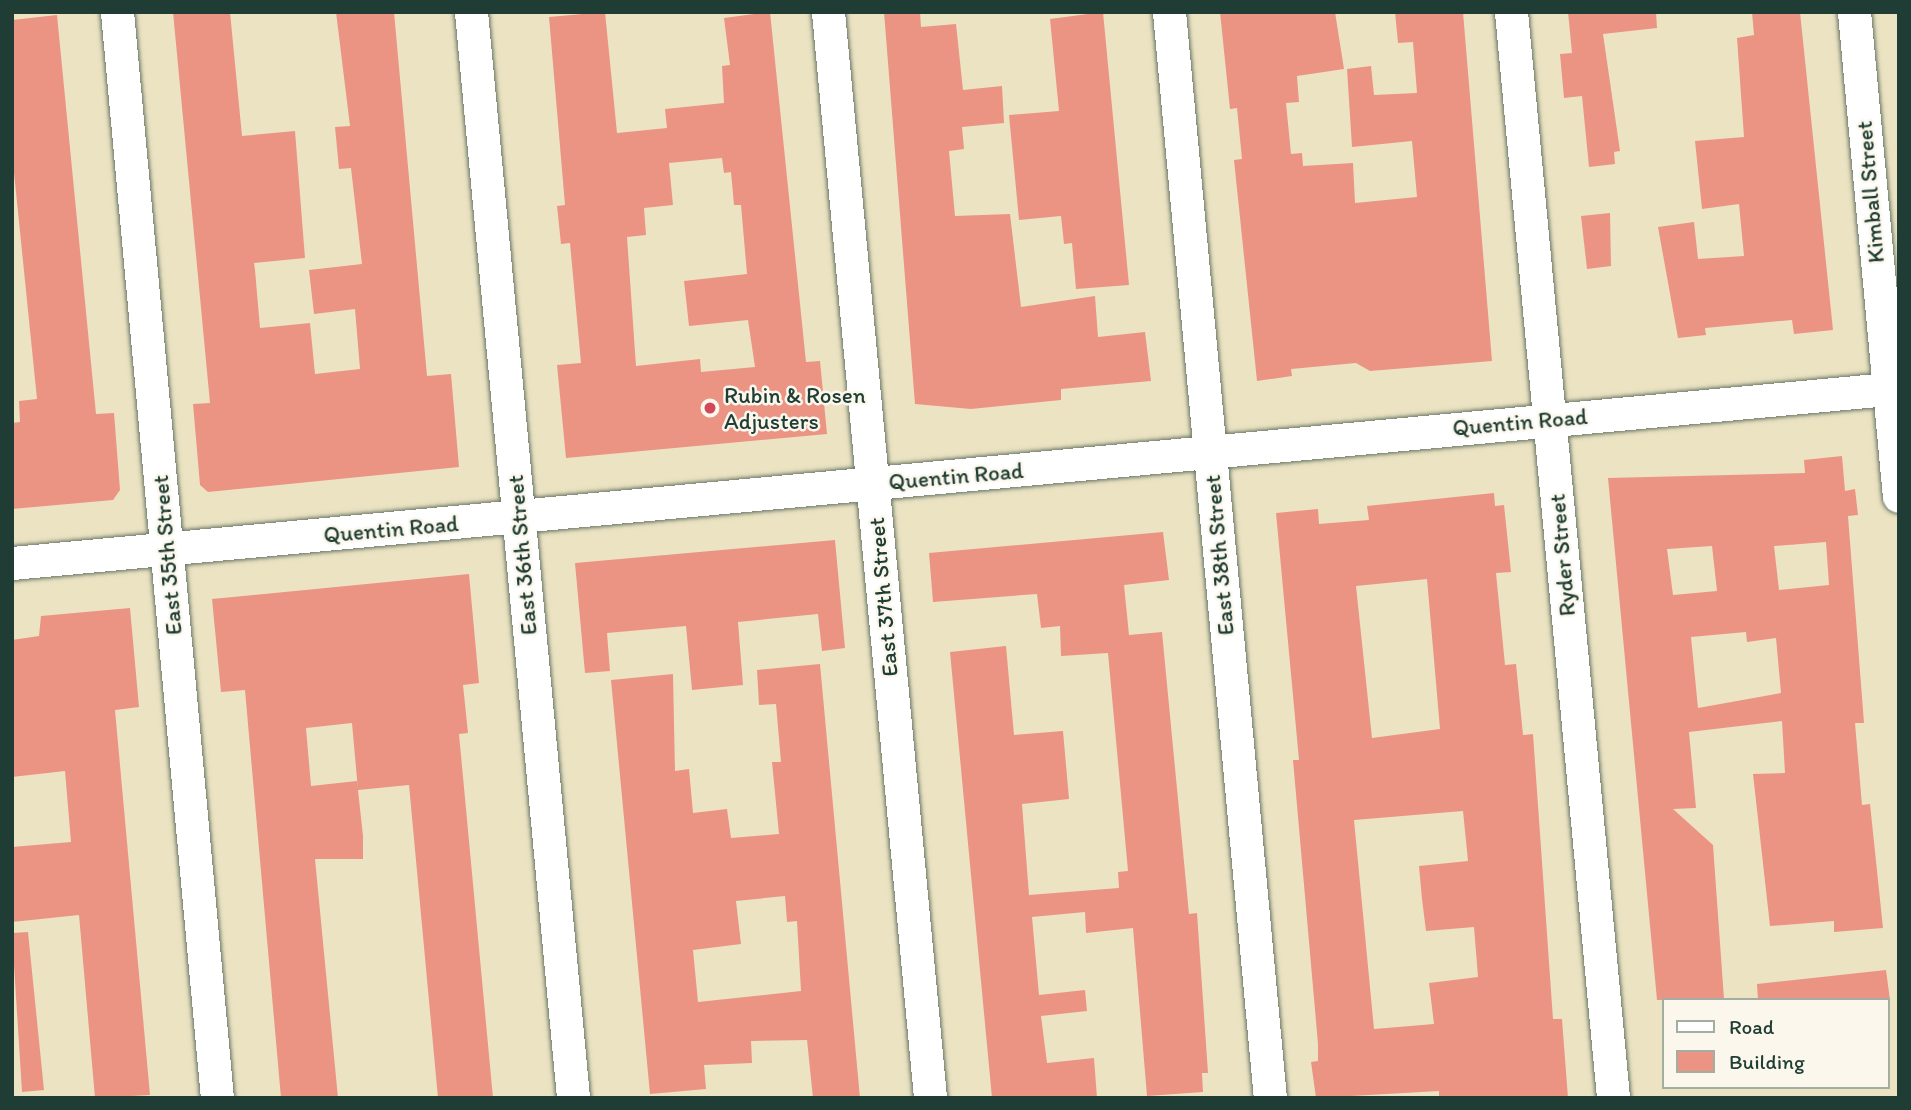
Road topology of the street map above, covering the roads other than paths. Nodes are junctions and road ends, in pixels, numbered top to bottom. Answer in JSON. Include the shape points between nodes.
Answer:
{"nodes":[{"id":1,"x":117,"y":12,"type":"edge"},
{"id":2,"x":471,"y":12,"type":"edge"},
{"id":3,"x":828,"y":12,"type":"edge"},
{"id":4,"x":1169,"y":12,"type":"edge"},
{"id":5,"x":1511,"y":12,"type":"edge"},
{"id":6,"x":1854,"y":12,"type":"edge"},
{"id":7,"x":1894,"y":388,"type":"edge"},
{"id":8,"x":1549,"y":419,"type":"junction"},
{"id":9,"x":1209,"y":451,"type":"junction"},
{"id":10,"x":872,"y":484,"type":"junction"},
{"id":11,"x":1899,"y":496,"type":"edge"},
{"id":12,"x":519,"y":517,"type":"junction"},
{"id":13,"x":167,"y":548,"type":"junction"},
{"id":14,"x":12,"y":563,"type":"edge"},
{"id":15,"x":218,"y":1098,"type":"edge"},
{"id":16,"x":573,"y":1098,"type":"edge"},
{"id":17,"x":930,"y":1098,"type":"edge"},
{"id":18,"x":1270,"y":1098,"type":"edge"},
{"id":19,"x":1613,"y":1098,"type":"edge"}],
"edges":[{"from":1,"to":13,"type":"street","name":"East 35th Street"},
{"from":2,"to":12,"type":"street","name":"East 36th Street"},
{"from":3,"to":10,"type":"street","name":"East 37th Street"},
{"from":4,"to":9,"type":"street","name":"East 38th Street"},
{"from":5,"to":8,"type":"street","name":"Ryder Street"},
{"from":6,"to":7,"type":"street","name":"Kimball Street"},
{"from":7,"to":8,"type":"street","name":"Quentin Road"},
{"from":7,"to":11,"type":"street","name":"Kimball Street"},
{"from":8,"to":9,"type":"street","name":"Quentin Road"},
{"from":8,"to":19,"type":"street","name":"Ryder Street"},
{"from":9,"to":10,"type":"street","name":"Quentin Road"},
{"from":9,"to":18,"type":"street","name":"East 38th Street"},
{"from":10,"to":12,"type":"street","name":"Quentin Road"},
{"from":10,"to":17,"type":"street","name":"East 37th Street"},
{"from":12,"to":13,"type":"street","name":"Quentin Road"},
{"from":12,"to":16,"type":"street","name":"East 36th Street"},
{"from":13,"to":14,"type":"street","name":"Quentin Road"},
{"from":13,"to":15,"type":"street","name":"East 35th Street"}]}
